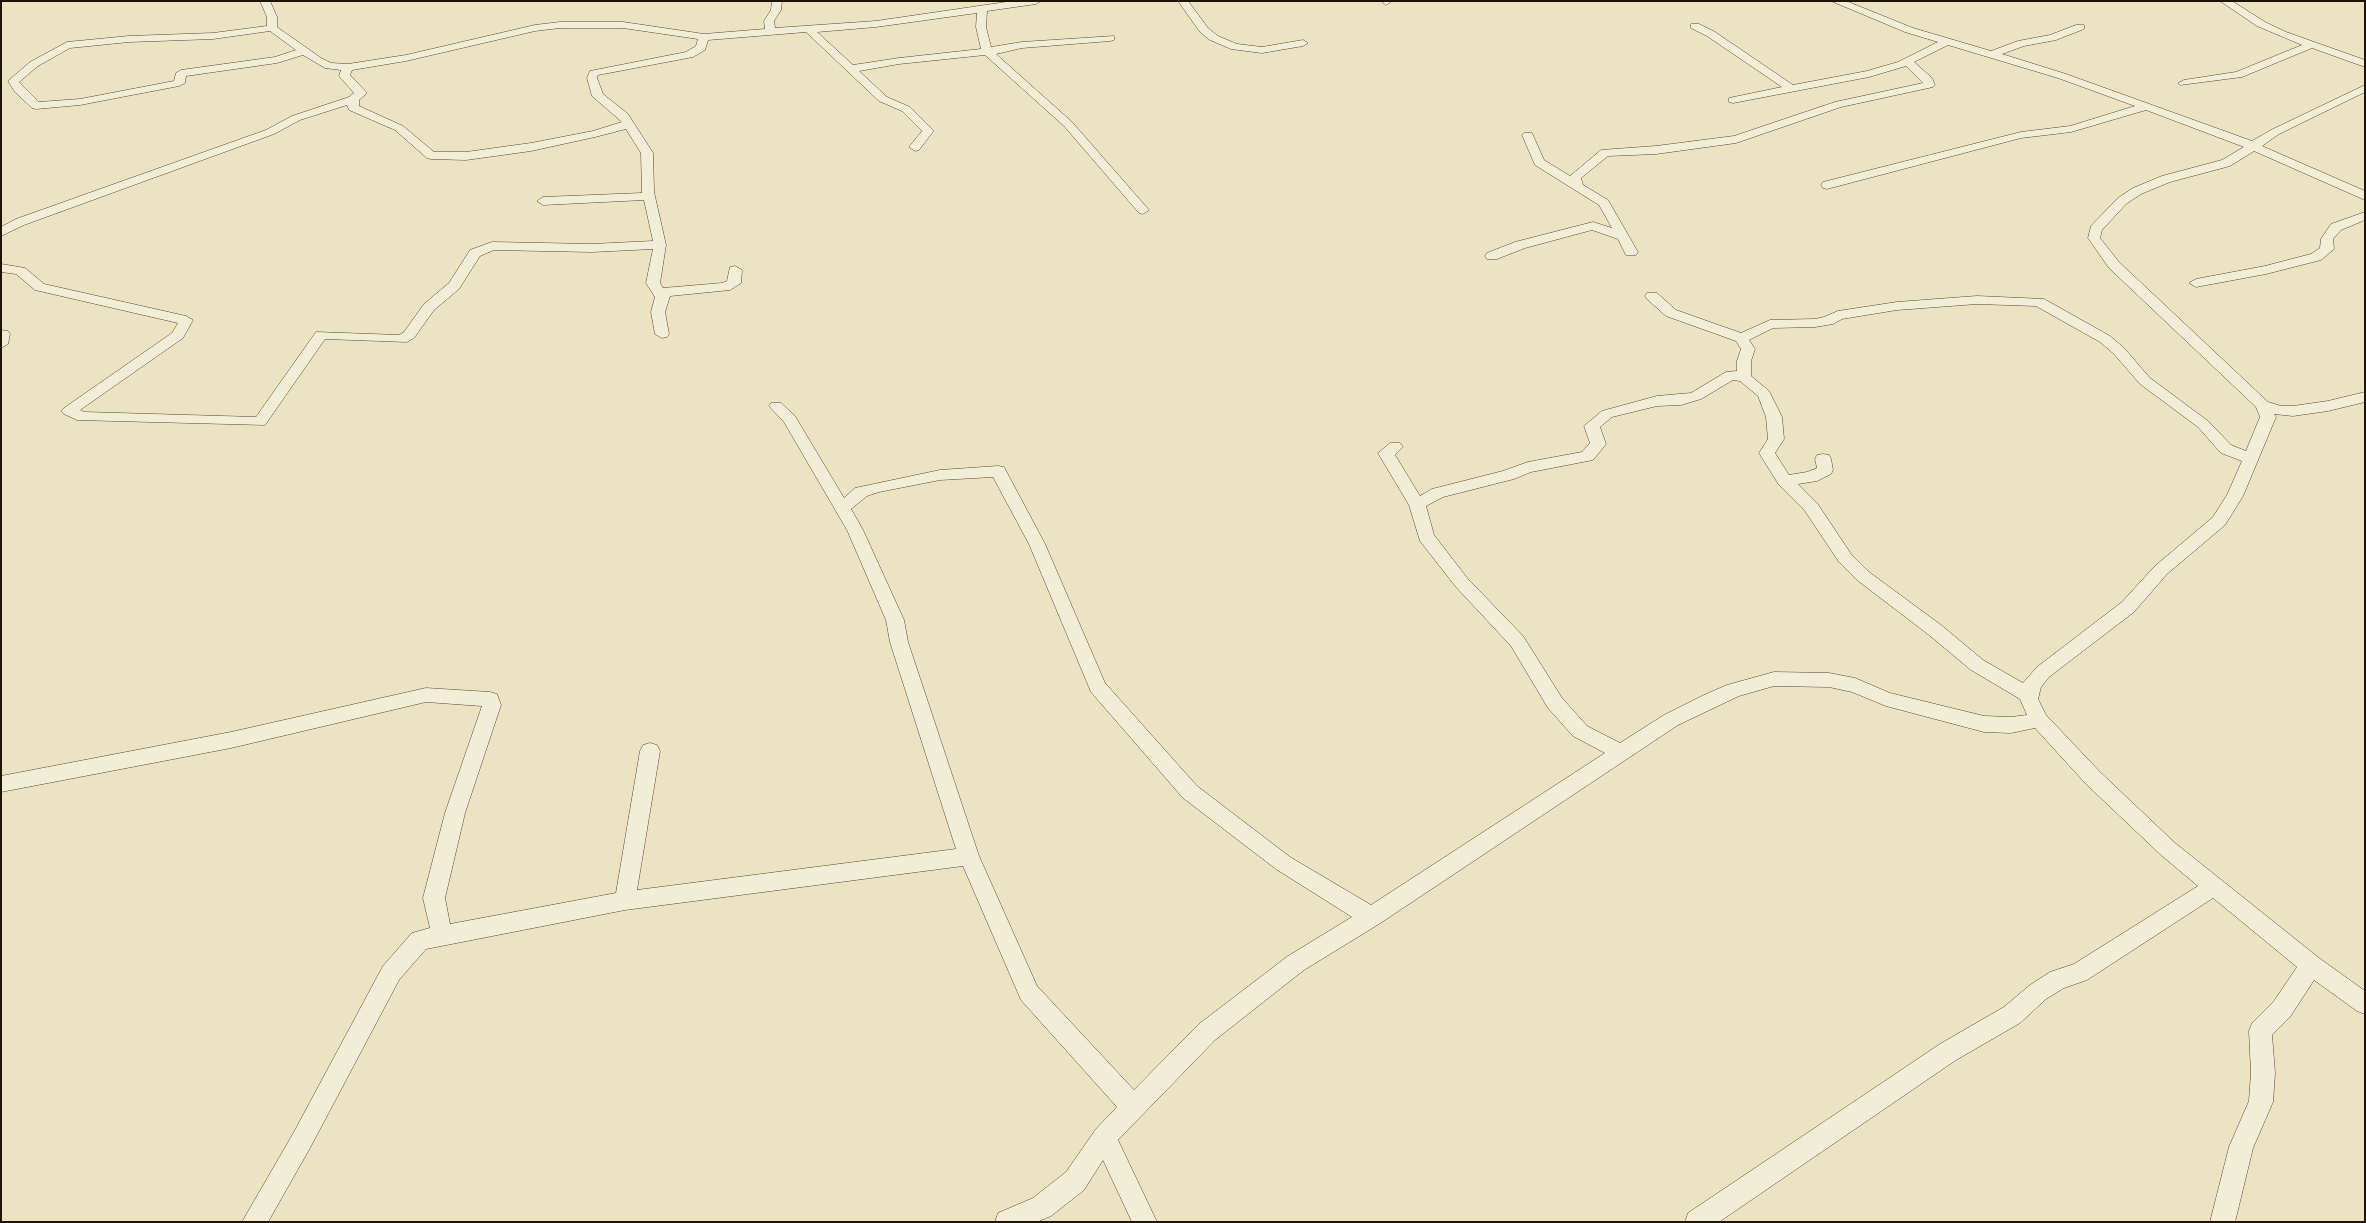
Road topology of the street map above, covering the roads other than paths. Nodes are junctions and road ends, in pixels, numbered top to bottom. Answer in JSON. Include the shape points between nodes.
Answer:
{"nodes":[{"id":1,"x":265,"y":1,"type":"edge"},
{"id":2,"x":777,"y":1,"type":"edge"},
{"id":3,"x":1036,"y":1,"type":"edge"},
{"id":4,"x":1183,"y":1,"type":"edge"},
{"id":5,"x":1836,"y":1,"type":"edge"},
{"id":6,"x":2225,"y":1,"type":"edge"},
{"id":7,"x":931,"y":9,"type":"dead end"},
{"id":8,"x":982,"y":9,"type":"junction"},
{"id":9,"x":942,"y":14,"type":"junction"},
{"id":10,"x":1695,"y":26,"type":"dead end"},
{"id":11,"x":2080,"y":27,"type":"dead end"},
{"id":12,"x":272,"y":28,"type":"junction"},
{"id":13,"x":809,"y":30,"type":"junction"},
{"id":14,"x":771,"y":33,"type":"junction"},
{"id":15,"x":704,"y":37,"type":"junction"},
{"id":16,"x":1110,"y":38,"type":"dead end"},
{"id":17,"x":1948,"y":41,"type":"junction"},
{"id":18,"x":1302,"y":43,"type":"dead end"},
{"id":19,"x":2310,"y":45,"type":"junction"},
{"id":20,"x":304,"y":51,"type":"junction"},
{"id":21,"x":987,"y":51,"type":"junction"},
{"id":22,"x":1993,"y":54,"type":"junction"},
{"id":23,"x":1908,"y":60,"type":"junction"},
{"id":24,"x":2365,"y":64,"type":"edge"},
{"id":25,"x":348,"y":66,"type":"junction"},
{"id":26,"x":851,"y":69,"type":"junction"},
{"id":27,"x":2184,"y":83,"type":"dead end"},
{"id":28,"x":1790,"y":88,"type":"junction"},
{"id":29,"x":2365,"y":88,"type":"edge"},
{"id":30,"x":354,"y":99,"type":"junction"},
{"id":31,"x":1733,"y":100,"type":"dead end"},
{"id":32,"x":2144,"y":107,"type":"junction"},
{"id":33,"x":628,"y":124,"type":"junction"},
{"id":34,"x":1528,"y":135,"type":"dead end"},
{"id":35,"x":2253,"y":146,"type":"junction"},
{"id":36,"x":915,"y":147,"type":"dead end"},
{"id":37,"x":1827,"y":186,"type":"dead end"},
{"id":38,"x":1578,"y":187,"type":"junction"},
{"id":39,"x":649,"y":196,"type":"junction"},
{"id":40,"x":2365,"y":196,"type":"edge"},
{"id":41,"x":544,"y":201,"type":"dead end"},
{"id":42,"x":1143,"y":210,"type":"dead end"},
{"id":43,"x":2365,"y":216,"type":"edge"},
{"id":44,"x":1,"y":232,"type":"edge"},
{"id":45,"x":1623,"y":236,"type":"junction"},
{"id":46,"x":660,"y":244,"type":"junction"},
{"id":47,"x":1631,"y":252,"type":"dead end"},
{"id":48,"x":1492,"y":256,"type":"dead end"},
{"id":49,"x":1,"y":268,"type":"edge"},
{"id":50,"x":735,"y":270,"type":"dead end"},
{"id":51,"x":2196,"y":283,"type":"dead end"},
{"id":52,"x":1652,"y":296,"type":"dead end"},
{"id":53,"x":662,"y":297,"type":"junction"},
{"id":54,"x":1,"y":334,"type":"edge"},
{"id":55,"x":662,"y":334,"type":"dead end"},
{"id":56,"x":1741,"y":338,"type":"junction"},
{"id":57,"x":1,"y":344,"type":"edge"},
{"id":58,"x":1744,"y":377,"type":"junction"},
{"id":59,"x":2362,"y":400,"type":"edge"},
{"id":60,"x":776,"y":406,"type":"dead end"},
{"id":61,"x":2263,"y":406,"type":"junction"},
{"id":62,"x":1395,"y":447,"type":"dead end"},
{"id":63,"x":1824,"y":458,"type":"dead end"},
{"id":64,"x":2250,"y":458,"type":"junction"},
{"id":65,"x":1785,"y":481,"type":"junction"},
{"id":66,"x":1417,"y":504,"type":"junction"},
{"id":67,"x":842,"y":508,"type":"junction"},
{"id":68,"x":2030,"y":696,"type":"junction"},
{"id":69,"x":2040,"y":720,"type":"junction"},
{"id":70,"x":650,"y":751,"type":"dead end"},
{"id":71,"x":1621,"y":753,"type":"junction"},
{"id":72,"x":1,"y":784,"type":"edge"},
{"id":73,"x":969,"y":856,"type":"junction"},
{"id":74,"x":2214,"y":886,"type":"junction"},
{"id":75,"x":625,"y":901,"type":"junction"},
{"id":76,"x":1371,"y":917,"type":"junction"},
{"id":77,"x":442,"y":934,"type":"junction"},
{"id":78,"x":2311,"y":964,"type":"junction"},
{"id":79,"x":2365,"y":1004,"type":"edge"},
{"id":80,"x":1132,"y":1106,"type":"junction"},
{"id":81,"x":1104,"y":1137,"type":"junction"},
{"id":82,"x":254,"y":1222,"type":"edge"},
{"id":83,"x":1007,"y":1222,"type":"edge"},
{"id":84,"x":1145,"y":1222,"type":"edge"},
{"id":85,"x":1696,"y":1222,"type":"edge"},
{"id":86,"x":2222,"y":1222,"type":"edge"}],
"edges":[{"from":1,"to":12,"type":"street","via":[[272,17]]},
{"from":2,"to":14,"type":"street","via":[[769,21]]},
{"from":3,"to":8,"type":"street"},
{"from":4,"to":18,"type":"street","via":[[1204,30],[1235,47],[1262,50]]},
{"from":5,"to":17,"type":"street","via":[[1909,30]]},
{"from":6,"to":19,"type":"street","via":[[2261,24]]},
{"from":7,"to":9,"type":"street"},
{"from":8,"to":9,"type":"street"},
{"from":8,"to":21,"type":"street","via":[[981,27]]},
{"from":9,"to":13,"type":"street"},
{"from":10,"to":28,"type":"street"},
{"from":11,"to":22,"type":"street"},
{"from":12,"to":20,"type":"street"},
{"from":12,"to":20,"type":"street","via":[[213,36],[68,45],[34,64],[13,81],[36,106],[80,102],[179,84],[181,73],[277,60]]},
{"from":13,"to":14,"type":"street"},
{"from":13,"to":26,"type":"street"},
{"from":14,"to":15,"type":"street"},
{"from":15,"to":25,"type":"street","via":[[623,25],[560,25],[406,58]]},
{"from":15,"to":33,"type":"street","via":[[701,48],[689,55],[594,73],[592,78],[598,96],[624,116]]},
{"from":16,"to":21,"type":"street"},
{"from":17,"to":22,"type":"street"},
{"from":17,"to":23,"type":"street"},
{"from":19,"to":24,"type":"street"},
{"from":19,"to":27,"type":"street","via":[[2238,75]]},
{"from":20,"to":25,"type":"street","via":[[329,66]]},
{"from":21,"to":26,"type":"street"},
{"from":21,"to":42,"type":"street","via":[[1068,124]]},
{"from":22,"to":32,"type":"street"},
{"from":23,"to":28,"type":"street","via":[[1869,74]]},
{"from":23,"to":38,"type":"street","via":[[1929,85],[1839,104],[1736,139],[1605,153],[1578,174],[1575,178]]},
{"from":25,"to":30,"type":"street","via":[[344,76],[361,93]]},
{"from":26,"to":36,"type":"street","via":[[883,99],[906,109],[928,131]]},
{"from":28,"to":31,"type":"street"},
{"from":29,"to":35,"type":"street"},
{"from":30,"to":33,"type":"street","via":[[353,108],[399,128],[431,156],[466,156],[531,147]]},
{"from":30,"to":44,"type":"street","via":[[296,118],[270,132],[20,222]]},
{"from":32,"to":35,"type":"street"},
{"from":32,"to":37,"type":"street","via":[[2071,129],[2013,137]]},
{"from":33,"to":39,"type":"street","via":[[647,153]]},
{"from":34,"to":38,"type":"street","via":[[1539,162]]},
{"from":35,"to":40,"type":"street"},
{"from":35,"to":61,"type":"street","via":[[2226,162],[2137,191],[2122,201],[2096,230],[2094,238],[2114,265]]},
{"from":38,"to":45,"type":"street","via":[[1604,202]]},
{"from":39,"to":41,"type":"street"},
{"from":39,"to":46,"type":"street"},
{"from":43,"to":51,"type":"street","via":[[2336,227],[2327,239],[2327,249],[2316,257]]},
{"from":45,"to":47,"type":"street"},
{"from":45,"to":48,"type":"street","via":[[1593,226],[1520,244]]},
{"from":46,"to":49,"type":"street","via":[[592,248],[492,246],[475,253],[454,286],[428,307],[402,340],[321,335],[260,422],[82,417],[69,411],[178,336],[186,320],[40,287],[20,272]]},
{"from":46,"to":53,"type":"street","via":[[653,283]]},
{"from":50,"to":53,"type":"street","via":[[734,283],[724,287],[665,292]]},
{"from":52,"to":56,"type":"street","via":[[1671,313]]},
{"from":53,"to":55,"type":"street","via":[[658,312]]},
{"from":54,"to":57,"type":"street"},
{"from":56,"to":58,"type":"street","via":[[1748,349]]},
{"from":56,"to":64,"type":"street","via":[[1770,324],[1815,323],[1838,315],[1897,306],[1977,300],[2039,302],[2105,340],[2145,381],[2203,424],[2226,449]]},
{"from":58,"to":65,"type":"street","via":[[1764,394],[1774,417],[1776,438],[1768,453]]},
{"from":58,"to":66,"type":"street","via":[[1731,375],[1696,396],[1657,401],[1607,414],[1592,426],[1598,444],[1587,456],[1528,467],[1438,493]]},
{"from":59,"to":61,"type":"street","via":[[2280,412]]},
{"from":60,"to":67,"type":"street","via":[[790,419]]},
{"from":61,"to":64,"type":"street","via":[[2268,417]]},
{"from":62,"to":66,"type":"street","via":[[1386,453]]},
{"from":63,"to":65,"type":"street","via":[[1825,470],[1812,478]]},
{"from":64,"to":68,"type":"street","via":[[2235,496],[2219,521],[2161,570],[2128,607],[2043,672],[2032,684]]},
{"from":65,"to":68,"type":"street","via":[[1802,496],[1845,558],[1864,576],[1977,665]]},
{"from":66,"to":71,"type":"street","via":[[1426,537],[1462,583],[1517,641],[1555,703],[1580,731]]},
{"from":67,"to":73,"type":"street","via":[[895,620],[899,642]]},
{"from":67,"to":76,"type":"street","via":[[861,492],[879,487],[940,475],[998,471],[1037,544],[1098,687],[1190,792],[1283,863]]},
{"from":68,"to":69,"type":"street","via":[[2033,710]]},
{"from":69,"to":71,"type":"street","via":[[2011,725],[1984,724],[1886,699],[1855,685],[1829,680],[1774,679],[1711,700],[1671,720]]},
{"from":69,"to":74,"type":"street","via":[[2093,778],[2168,849]]},
{"from":70,"to":75,"type":"street"},
{"from":71,"to":76,"type":"street"},
{"from":72,"to":77,"type":"street","via":[[231,740],[426,695],[490,699],[489,717],[455,813],[434,898]]},
{"from":73,"to":75,"type":"street"},
{"from":73,"to":80,"type":"street","via":[[1029,994]]},
{"from":74,"to":78,"type":"street"},
{"from":74,"to":85,"type":"street","via":[[2079,973],[2058,979],[2012,1015],[1948,1052]]},
{"from":75,"to":77,"type":"street"},
{"from":76,"to":80,"type":"street","via":[[1296,963],[1219,1020]]},
{"from":77,"to":82,"type":"street","via":[[420,940],[391,974]]},
{"from":78,"to":79,"type":"street"},
{"from":78,"to":86,"type":"street","via":[[2282,1009],[2260,1031],[2261,1102],[2241,1147]]},
{"from":80,"to":81,"type":"street"},
{"from":81,"to":83,"type":"street","via":[[1075,1181],[1042,1207]]},
{"from":81,"to":84,"type":"street"}]}
